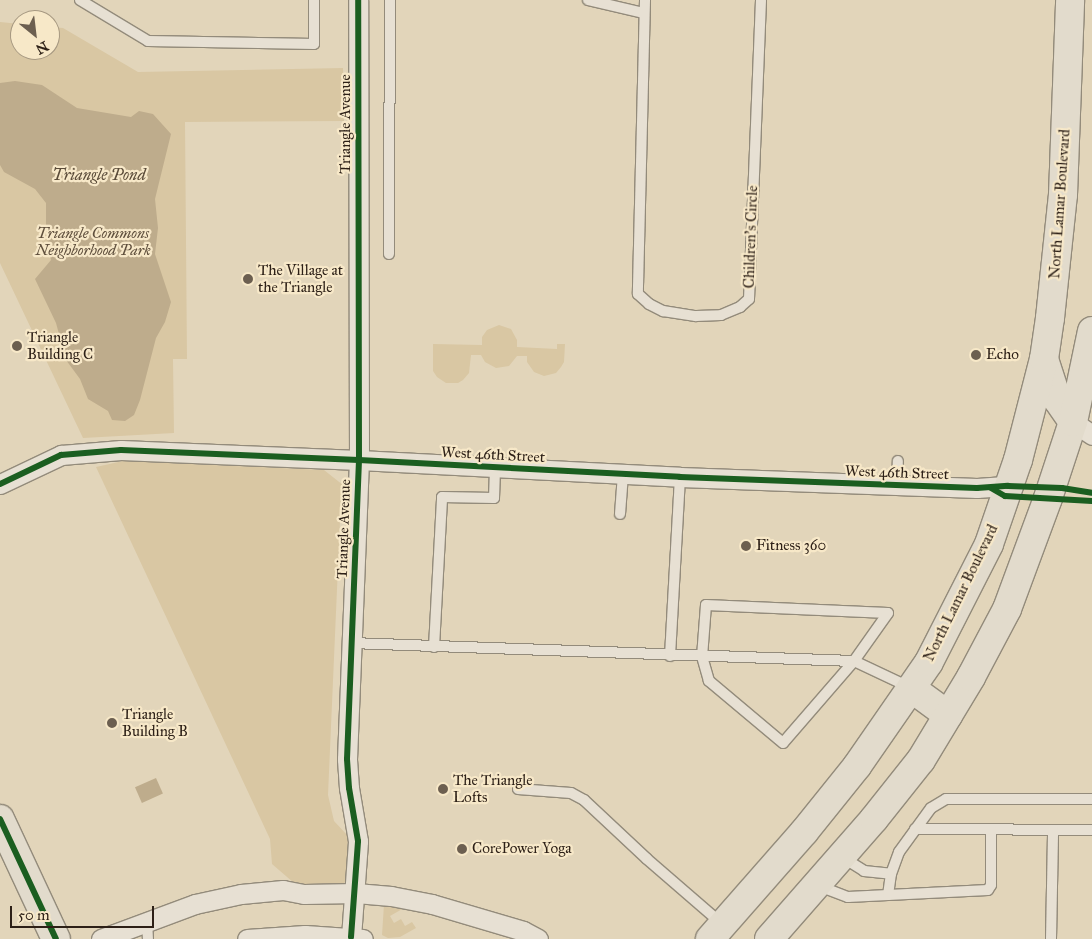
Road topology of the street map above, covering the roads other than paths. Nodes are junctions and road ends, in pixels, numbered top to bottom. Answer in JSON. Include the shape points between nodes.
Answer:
{"nodes":[{"id":1,"x":80,"y":0,"type":"edge"},
{"id":2,"x":314,"y":0,"type":"edge"},
{"id":3,"x":358,"y":0,"type":"edge"},
{"id":4,"x":390,"y":0,"type":"edge"},
{"id":5,"x":588,"y":0,"type":"edge"},
{"id":6,"x":645,"y":0,"type":"edge"},
{"id":7,"x":761,"y":0,"type":"edge"},
{"id":8,"x":1070,"y":0,"type":"edge"},
{"id":9,"x":644,"y":13,"type":"junction"},
{"id":10,"x":389,"y":254,"type":"dead end"},
{"id":11,"x":1092,"y":331,"type":"edge"},
{"id":12,"x":1044,"y":359,"type":"junction"},
{"id":13,"x":1089,"y":367,"type":"edge"},
{"id":14,"x":1082,"y":429,"type":"edge"},
{"id":15,"x":359,"y":460,"type":"junction"},
{"id":16,"x":898,"y":461,"type":"dead end"},
{"id":17,"x":495,"y":468,"type":"junction"},
{"id":18,"x":623,"y":474,"type":"junction"},
{"id":19,"x":680,"y":477,"type":"junction"},
{"id":20,"x":0,"y":484,"type":"edge"},
{"id":21,"x":897,"y":485,"type":"junction"},
{"id":22,"x":1001,"y":490,"type":"junction"},
{"id":23,"x":620,"y":514,"type":"dead end"},
{"id":24,"x":352,"y":643,"type":"junction"},
{"id":25,"x":434,"y":647,"type":"junction"},
{"id":26,"x":670,"y":656,"type":"junction"},
{"id":27,"x":702,"y":657,"type":"junction"},
{"id":28,"x":854,"y":661,"type":"junction"},
{"id":29,"x":911,"y":688,"type":"junction"},
{"id":30,"x":948,"y":715,"type":"junction"},
{"id":31,"x":518,"y":789,"type":"dead end"},
{"id":32,"x":1092,"y":799,"type":"edge"},
{"id":33,"x":0,"y":819,"type":"edge"},
{"id":34,"x":915,"y":829,"type":"junction"},
{"id":35,"x":991,"y":830,"type":"junction"},
{"id":36,"x":1053,"y":830,"type":"junction"},
{"id":37,"x":1092,"y":830,"type":"edge"},
{"id":38,"x":841,"y":856,"type":"junction"},
{"id":39,"x":891,"y":874,"type":"junction"},
{"id":40,"x":816,"y":885,"type":"junction"},
{"id":41,"x":356,"y":893,"type":"junction"},
{"id":42,"x":888,"y":895,"type":"junction"},
{"id":43,"x":148,"y":930,"type":"edge"},
{"id":44,"x":716,"y":932,"type":"edge"},
{"id":45,"x":355,"y":938,"type":"edge"},
{"id":46,"x":56,"y":939,"type":"edge"},
{"id":47,"x":101,"y":939,"type":"edge"},
{"id":48,"x":247,"y":939,"type":"edge"},
{"id":49,"x":538,"y":939,"type":"edge"},
{"id":50,"x":768,"y":939,"type":"edge"},
{"id":51,"x":1051,"y":939,"type":"edge"}],
"edges":[{"from":1,"to":2,"type":"lane","via":[[148,41],[314,44]]},
{"from":3,"to":15,"type":"street","name":"Triangle Avenue"},
{"from":4,"to":10,"type":"lane"},
{"from":5,"to":9,"type":"lane"},
{"from":6,"to":9,"type":"lane","name":"Children's Circle"},
{"from":7,"to":9,"type":"lane","name":"Children's Circle","via":[[749,298],[740,307],[721,315],[696,316],[663,311],[648,304],[638,294]]},
{"from":8,"to":12,"type":"main road","name":"North Lamar Boulevard","via":[[1063,195]]},
{"from":11,"to":13,"type":"main road"},
{"from":12,"to":14,"type":"main road","via":[[1057,398]]},
{"from":12,"to":22,"type":"main road","name":"North Lamar Boulevard","via":[[1018,460]]},
{"from":13,"to":14,"type":"main road"},
{"from":14,"to":30,"type":"main road","via":[[1039,523],[1007,609],[972,678]]},
{"from":15,"to":17,"type":"street","name":"West 46th Street"},
{"from":15,"to":20,"type":"street","name":"West 46th Street","via":[[121,450],[61,455]]},
{"from":15,"to":24,"type":"street","name":"Triangle Avenue"},
{"from":16,"to":21,"type":"lane"},
{"from":17,"to":18,"type":"street","name":"West 46th Street"},
{"from":17,"to":25,"type":"lane","via":[[494,498],[442,497]]},
{"from":18,"to":19,"type":"street","name":"West 46th Street"},
{"from":18,"to":23,"type":"lane"},
{"from":19,"to":21,"type":"street","name":"West 46th Street"},
{"from":19,"to":26,"type":"lane"},
{"from":21,"to":22,"type":"street","name":"West 46th Street"},
{"from":22,"to":29,"type":"main road","name":"North Lamar Boulevard","via":[[989,544],[929,662]]},
{"from":24,"to":25,"type":"lane"},
{"from":24,"to":41,"type":"street","name":"Triangle Avenue","via":[[347,759],[348,788],[358,841]]},
{"from":25,"to":26,"type":"lane"},
{"from":26,"to":27,"type":"lane"},
{"from":27,"to":28,"type":"lane"},
{"from":27,"to":28,"type":"lane","via":[[708,681],[783,743]]},
{"from":27,"to":28,"type":"lane","via":[[706,605],[888,613]]},
{"from":28,"to":29,"type":"lane"},
{"from":29,"to":30,"type":"main road"},
{"from":29,"to":44,"type":"main road","name":"North Lamar Boulevard","via":[[857,766]]},
{"from":30,"to":38,"type":"main road","via":[[921,760]]},
{"from":31,"to":44,"type":"lane","via":[[571,793],[584,800],[647,859]]},
{"from":32,"to":34,"type":"lane","via":[[946,799],[931,808]]},
{"from":33,"to":46,"type":"main road"},
{"from":34,"to":35,"type":"lane"},
{"from":34,"to":39,"type":"lane","via":[[899,852]]},
{"from":35,"to":36,"type":"lane"},
{"from":35,"to":42,"type":"lane","via":[[991,885],[988,890]]},
{"from":36,"to":37,"type":"lane"},
{"from":36,"to":51,"type":"lane"},
{"from":38,"to":39,"type":"lane","via":[[864,871]]},
{"from":38,"to":40,"type":"main road"},
{"from":39,"to":42,"type":"lane"},
{"from":40,"to":42,"type":"lane","via":[[848,896]]},
{"from":40,"to":50,"type":"main road"},
{"from":41,"to":43,"type":"street","via":[[304,894],[283,890],[241,894],[195,904]]},
{"from":41,"to":45,"type":"street","name":"Triangle Avenue"},
{"from":41,"to":49,"type":"street","via":[[432,904],[522,931]]},
{"from":43,"to":47,"type":"street"},
{"from":45,"to":48,"type":"street","via":[[304,935]]}]}
